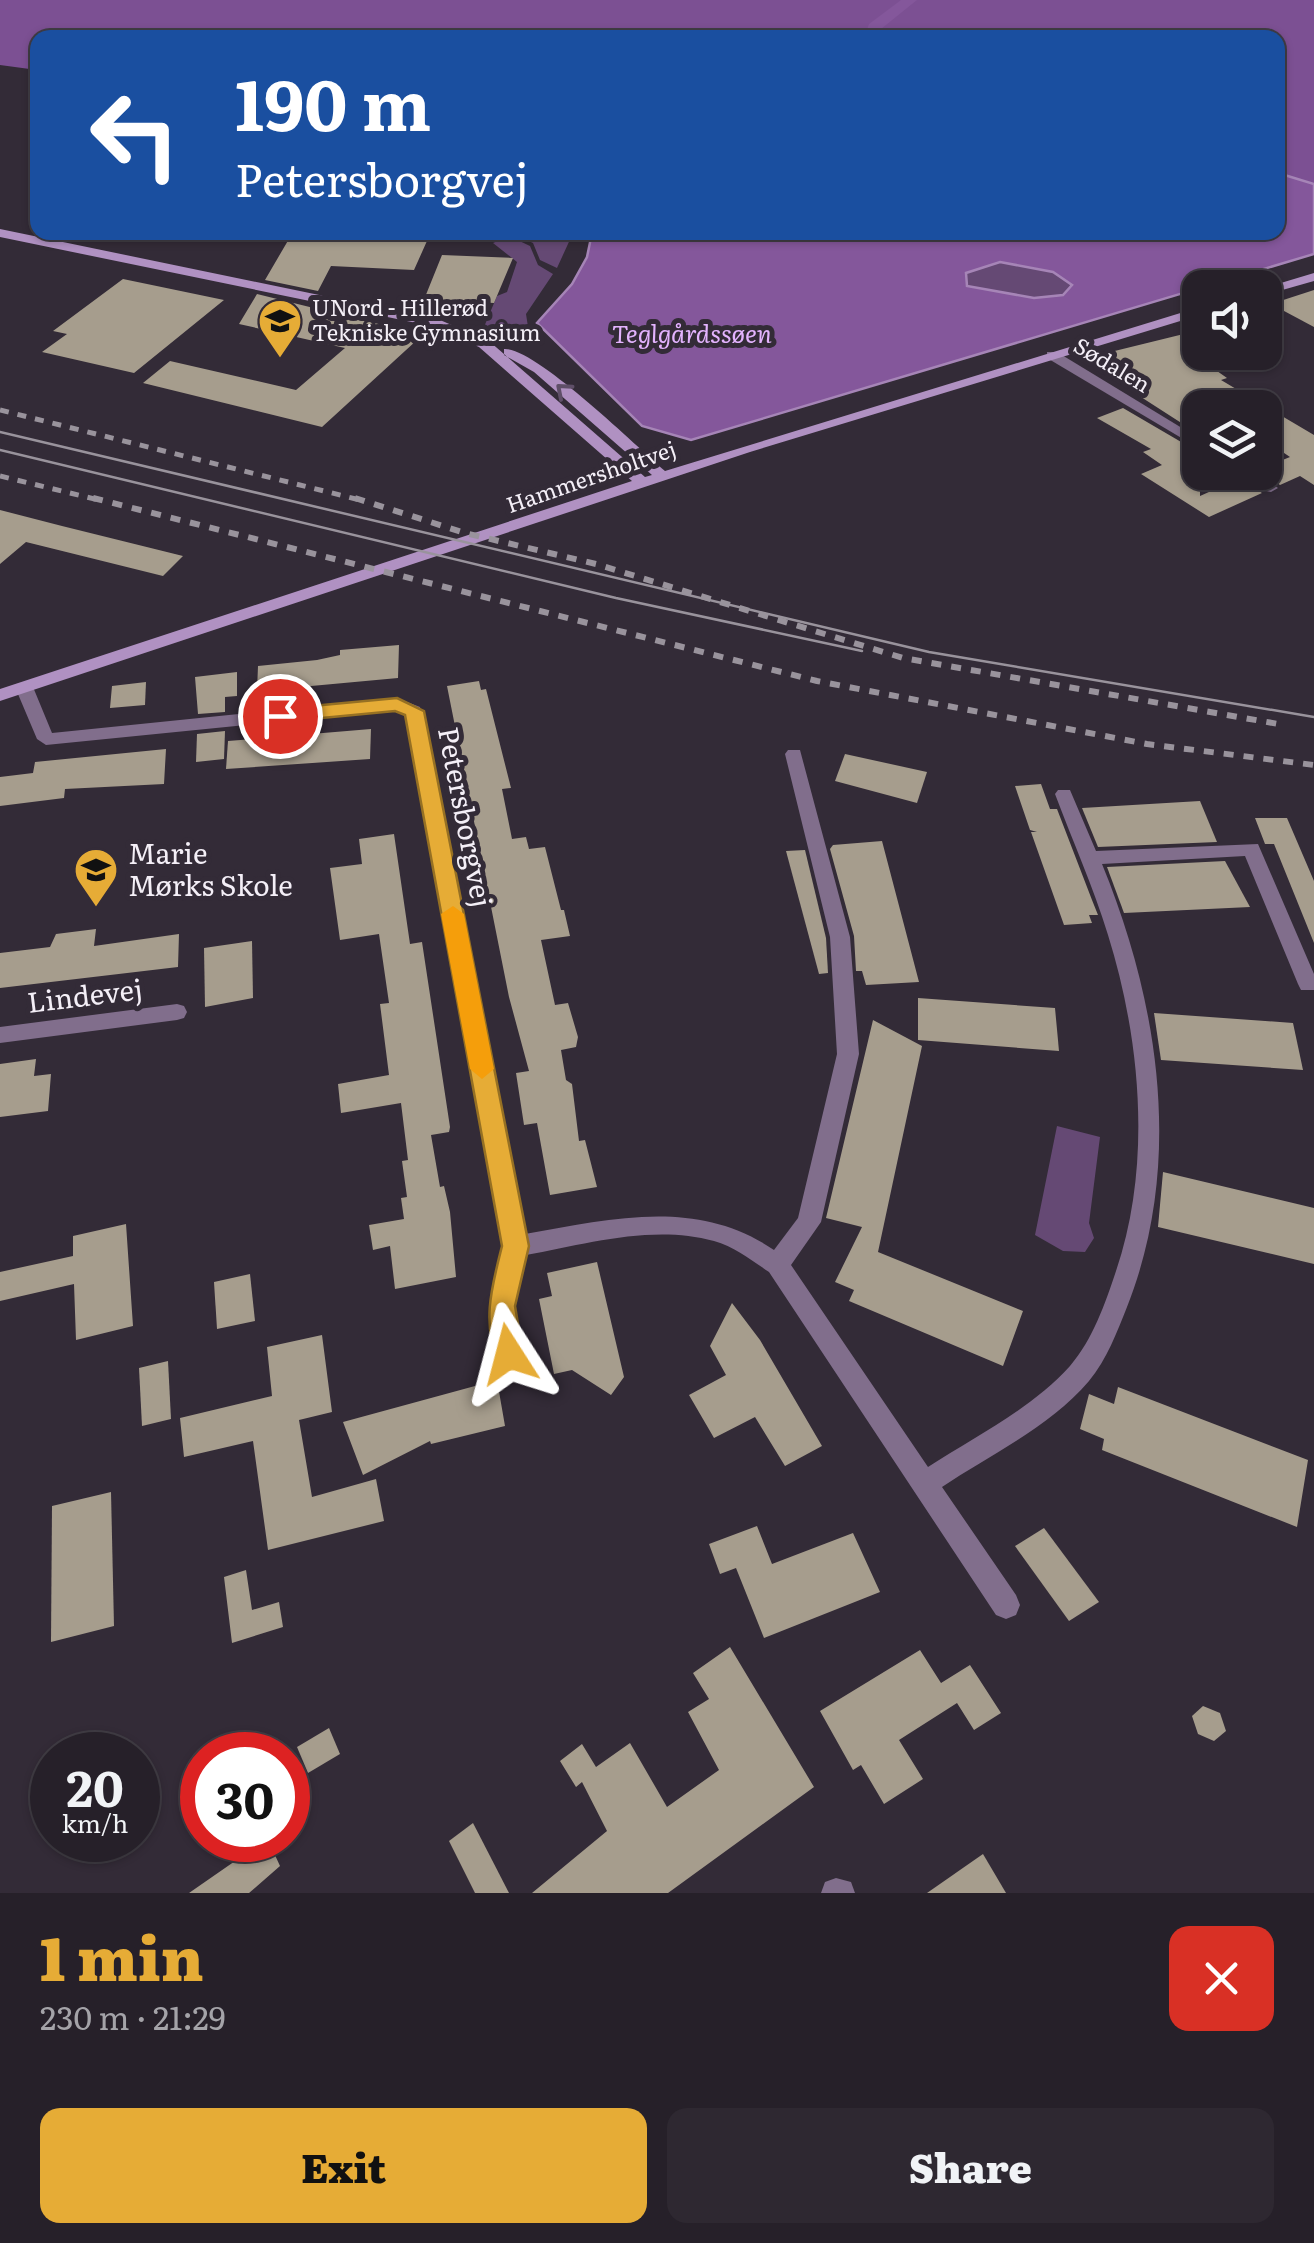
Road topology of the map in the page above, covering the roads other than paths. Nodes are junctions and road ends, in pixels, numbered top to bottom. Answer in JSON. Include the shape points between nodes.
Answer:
{"nodes":[{"id":1,"x":0,"y":234,"type":"edge"},
{"id":2,"x":30,"y":240,"type":"edge"},
{"id":3,"x":30,"y":240,"type":"edge"},
{"id":4,"x":1314,"y":276,"type":"edge"},
{"id":5,"x":1282,"y":286,"type":"edge"},
{"id":6,"x":1182,"y":316,"type":"edge"},
{"id":7,"x":484,"y":344,"type":"junction"},
{"id":8,"x":1052,"y":356,"type":"junction"},
{"id":9,"x":1182,"y":434,"type":"edge"},
{"id":10,"x":662,"y":476,"type":"junction"},
{"id":11,"x":643,"y":483,"type":"junction"},
{"id":12,"x":24,"y":686,"type":"junction"},
{"id":13,"x":0,"y":694,"type":"edge"},
{"id":14,"x":794,"y":754,"type":"dead end"},
{"id":15,"x":1064,"y":794,"type":"dead end"},
{"id":16,"x":1088,"y":858,"type":"junction"},
{"id":17,"x":1308,"y":984,"type":"dead end"},
{"id":18,"x":177,"y":1012,"type":"dead end"},
{"id":19,"x":0,"y":1035,"type":"edge"},
{"id":20,"x":516,"y":1246,"type":"junction"},
{"id":21,"x":777,"y":1265,"type":"junction"},
{"id":22,"x":509,"y":1354,"type":"dead end"},
{"id":23,"x":922,"y":1485,"type":"junction"},
{"id":24,"x":1006,"y":1605,"type":"dead end"}],
"edges":[{"from":1,"to":3,"type":"street"},
{"from":2,"to":7,"type":"street","via":[[396,312]]},
{"from":4,"to":5,"type":"street"},
{"from":6,"to":8,"type":"street","name":"Hammersholtvej"},
{"from":10,"to":7,"type":"street","one_way":true,"via":[[539,369]]},
{"from":7,"to":11,"type":"street"},
{"from":8,"to":9,"type":"street","name":"Sødalen"},
{"from":8,"to":10,"type":"street","name":"Hammersholtvej"},
{"from":10,"to":11,"type":"street","name":"Hammersholtvej"},
{"from":11,"to":12,"type":"street","name":"Hammersholtvej"},
{"from":12,"to":13,"type":"street","name":"Hammersholtvej"},
{"from":12,"to":20,"type":"street","name":"Petersborgvej","via":[[46,738],[397,704],[414,711]]},
{"from":14,"to":21,"type":"street","via":[[840,938],[848,1054],[809,1222]]},
{"from":15,"to":16,"type":"street"},
{"from":16,"to":17,"type":"street","via":[[1251,849]]},
{"from":16,"to":23,"type":"street","via":[[1124,954],[1149,1098],[1133,1263],[1104,1335],[1074,1380]]},
{"from":18,"to":19,"type":"street","name":"Lindevej"},
{"from":20,"to":21,"type":"street","via":[[686,1224],[750,1242]]},
{"from":20,"to":22,"type":"street","name":"Petersborgvej","via":[[501,1306]]},
{"from":21,"to":23,"type":"street"},
{"from":23,"to":24,"type":"street"}]}
